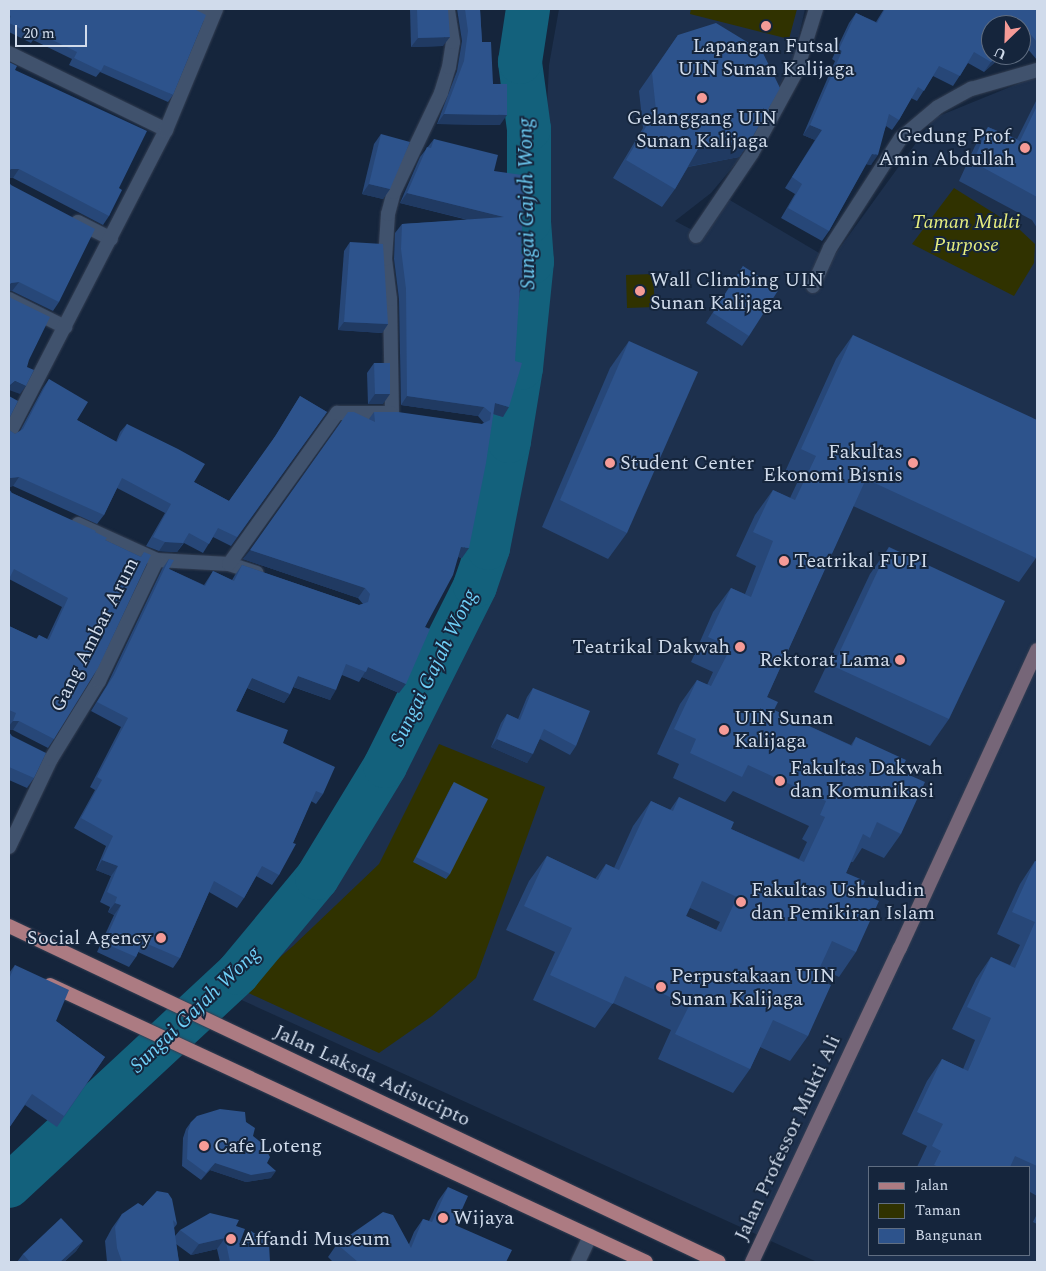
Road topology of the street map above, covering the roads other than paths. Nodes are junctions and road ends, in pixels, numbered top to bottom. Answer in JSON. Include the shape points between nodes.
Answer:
{"nodes":[{"id":1,"x":194,"y":9,"type":"edge"},
{"id":2,"x":448,"y":9,"type":"edge"},
{"id":3,"x":816,"y":9,"type":"edge"},
{"id":4,"x":214,"y":13,"type":"edge"},
{"id":5,"x":9,"y":53,"type":"edge"},
{"id":6,"x":1037,"y":70,"type":"edge"},
{"id":7,"x":166,"y":130,"type":"junction"},
{"id":8,"x":68,"y":217,"type":"edge"},
{"id":9,"x":696,"y":236,"type":"dead end"},
{"id":10,"x":111,"y":239,"type":"junction"},
{"id":11,"x":813,"y":286,"type":"dead end"},
{"id":12,"x":9,"y":299,"type":"edge"},
{"id":13,"x":65,"y":327,"type":"junction"},
{"id":14,"x":9,"y":399,"type":"edge"},
{"id":15,"x":23,"y":406,"type":"junction"},
{"id":16,"x":392,"y":413,"type":"junction"},
{"id":17,"x":409,"y":415,"type":"edge"},
{"id":18,"x":9,"y":434,"type":"edge"},
{"id":19,"x":68,"y":520,"type":"edge"},
{"id":20,"x":156,"y":560,"type":"junction"},
{"id":21,"x":229,"y":564,"type":"junction"},
{"id":22,"x":274,"y":579,"type":"edge"},
{"id":23,"x":1037,"y":650,"type":"edge"},
{"id":24,"x":9,"y":847,"type":"edge"},
{"id":25,"x":9,"y":926,"type":"edge"},
{"id":26,"x":34,"y":978,"type":"edge"},
{"id":27,"x":590,"y":1236,"type":"junction"},
{"id":28,"x":578,"y":1262,"type":"edge"},
{"id":29,"x":646,"y":1262,"type":"edge"},
{"id":30,"x":719,"y":1262,"type":"edge"},
{"id":31,"x":752,"y":1262,"type":"edge"}],
"edges":[{"from":1,"to":4,"type":"street"},
{"from":2,"to":16,"type":"street","via":[[453,42],[450,67],[394,192],[388,214],[385,259],[390,299]]},
{"from":3,"to":9,"type":"street","via":[[797,70],[752,153]]},
{"from":4,"to":7,"type":"street"},
{"from":5,"to":7,"type":"street"},
{"from":6,"to":11,"type":"street","via":[[971,88],[938,107],[901,138],[830,248]]},
{"from":7,"to":10,"type":"street"},
{"from":8,"to":10,"type":"street"},
{"from":10,"to":13,"type":"street"},
{"from":12,"to":13,"type":"street"},
{"from":13,"to":15,"type":"street"},
{"from":14,"to":15,"type":"street"},
{"from":15,"to":18,"type":"street"},
{"from":16,"to":17,"type":"street"},
{"from":16,"to":21,"type":"street","via":[[337,413]]},
{"from":19,"to":20,"type":"street","name":"Gang Ambar Arum"},
{"from":20,"to":21,"type":"street"},
{"from":20,"to":24,"type":"street","name":"Gang Ambar Arum","via":[[99,681],[46,757]]},
{"from":21,"to":22,"type":"street"},
{"from":23,"to":31,"type":"main road","name":"Jalan Professor Mukti Ali"},
{"from":25,"to":30,"type":"main road","name":"Jalan Laksda Adisucipto"},
{"from":26,"to":27,"type":"main road"},
{"from":27,"to":28,"type":"street"},
{"from":27,"to":29,"type":"main road"}]}
